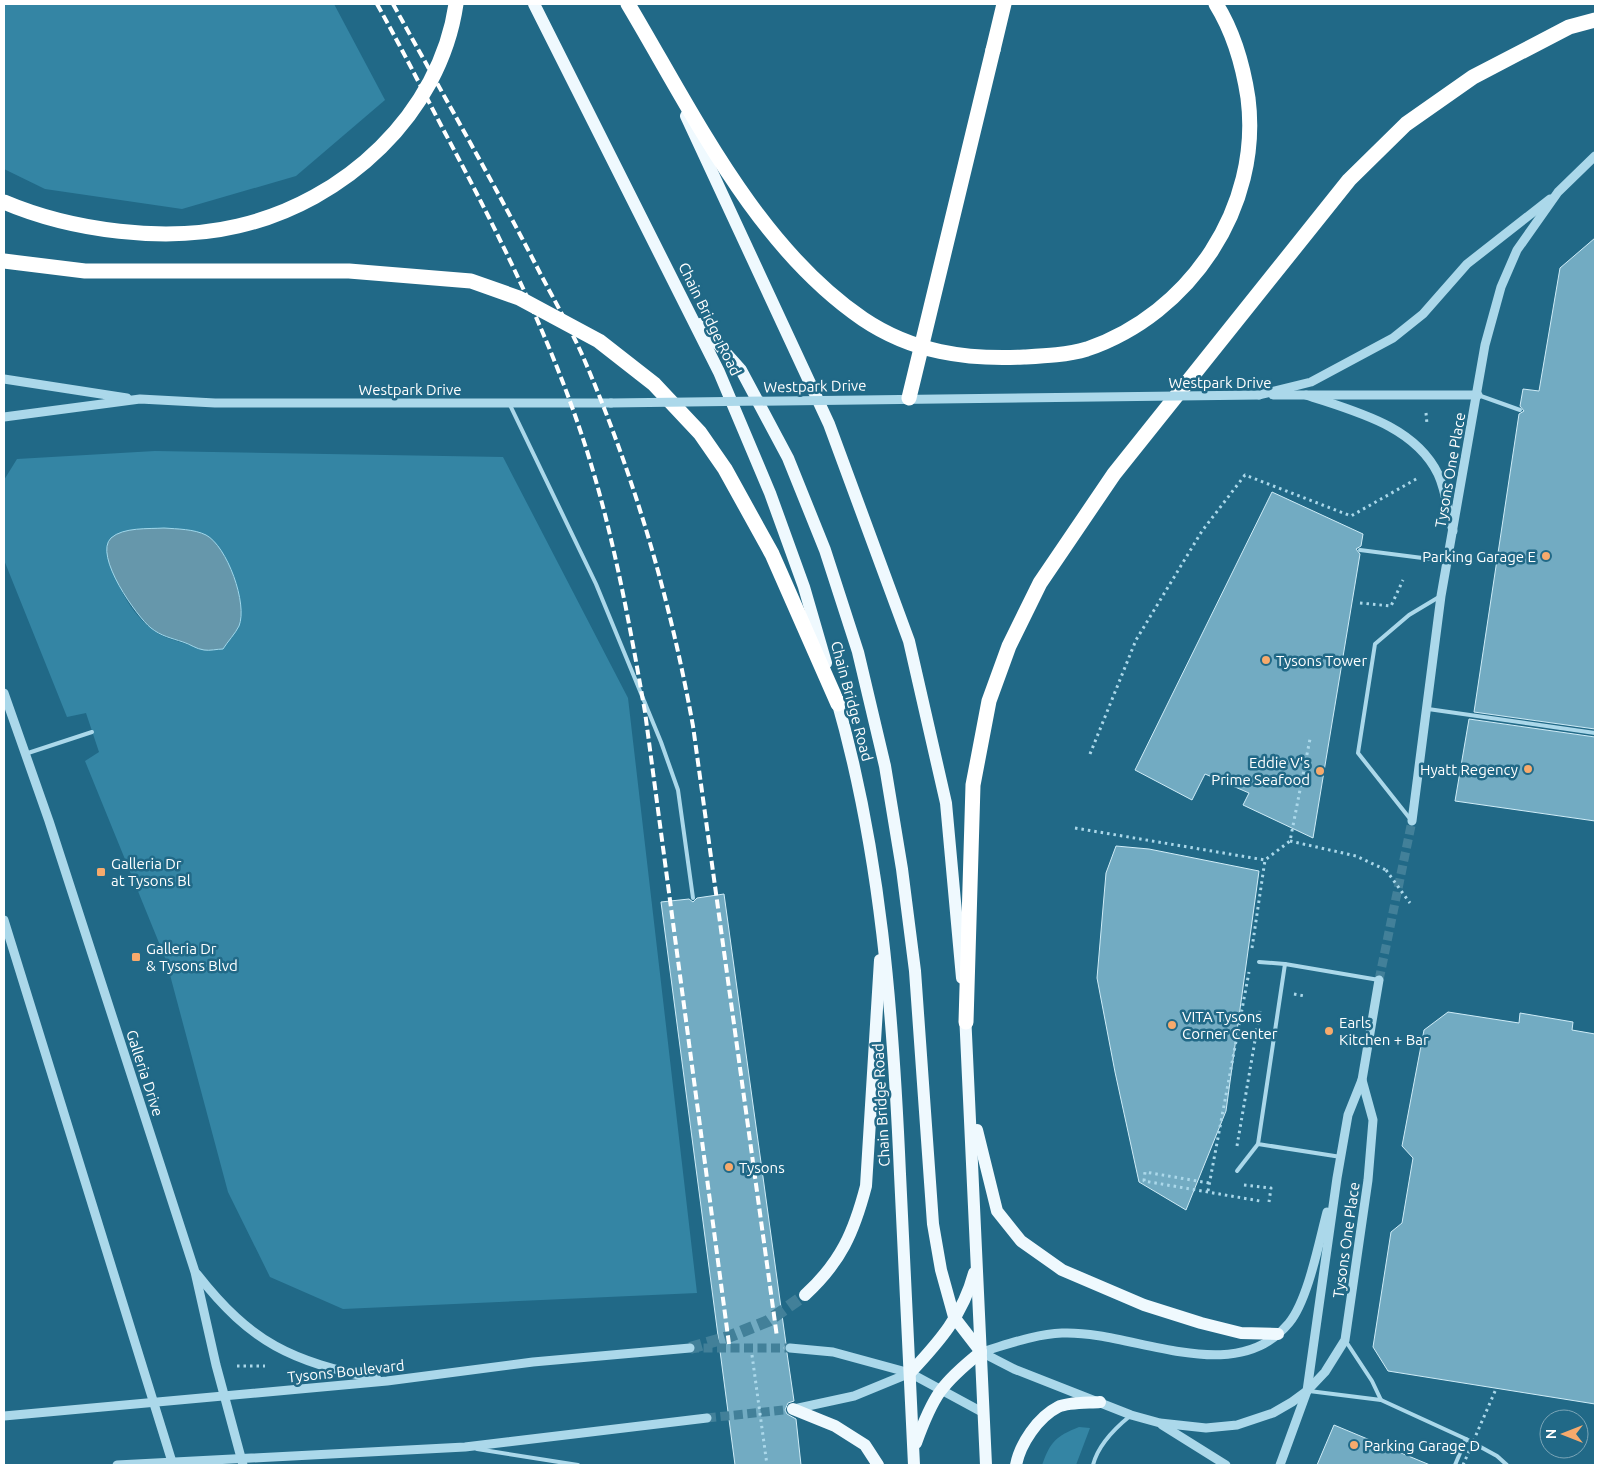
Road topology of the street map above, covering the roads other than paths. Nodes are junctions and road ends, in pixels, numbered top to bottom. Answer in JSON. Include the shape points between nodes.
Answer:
{"nodes":[{"id":1,"x":456,"y":4,"type":"edge"},
{"id":2,"x":534,"y":4,"type":"edge"},
{"id":3,"x":627,"y":4,"type":"edge"},
{"id":4,"x":1004,"y":4,"type":"edge"},
{"id":5,"x":1216,"y":4,"type":"edge"},
{"id":6,"x":1595,"y":20,"type":"edge"},
{"id":7,"x":1595,"y":156,"type":"edge"},
{"id":8,"x":1558,"y":192,"type":"junction"},
{"id":9,"x":4,"y":202,"type":"edge"},
{"id":10,"x":4,"y":261,"type":"edge"},
{"id":11,"x":690,"y":313,"type":"junction"},
{"id":12,"x":4,"y":379,"type":"edge"},
{"id":13,"x":1259,"y":395,"type":"junction"},
{"id":14,"x":1306,"y":395,"type":"junction"},
{"id":15,"x":1478,"y":395,"type":"junction"},
{"id":16,"x":908,"y":398,"type":"junction"},
{"id":17,"x":140,"y":399,"type":"junction"},
{"id":18,"x":509,"y":403,"type":"junction"},
{"id":19,"x":1520,"y":410,"type":"dead end"},
{"id":20,"x":4,"y":417,"type":"edge"},
{"id":21,"x":1454,"y":534,"type":"junction"},
{"id":22,"x":1360,"y":550,"type":"dead end"},
{"id":23,"x":1448,"y":562,"type":"junction"},
{"id":24,"x":1441,"y":596,"type":"junction"},
{"id":25,"x":4,"y":693,"type":"edge"},
{"id":26,"x":838,"y":704,"type":"junction"},
{"id":27,"x":1428,"y":709,"type":"junction"},
{"id":28,"x":92,"y":732,"type":"dead end"},
{"id":29,"x":1595,"y":733,"type":"edge"},
{"id":30,"x":25,"y":754,"type":"junction"},
{"id":31,"x":1412,"y":821,"type":"joint"},
{"id":32,"x":693,"y":898,"type":"dead end"},
{"id":33,"x":4,"y":920,"type":"edge"},
{"id":34,"x":882,"y":925,"type":"junction"},
{"id":35,"x":1259,"y":962,"type":"dead end"},
{"id":36,"x":1285,"y":964,"type":"junction"},
{"id":37,"x":1379,"y":980,"type":"joint"},
{"id":38,"x":966,"y":1022,"type":"junction"},
{"id":39,"x":1362,"y":1080,"type":"junction"},
{"id":40,"x":969,"y":1091,"type":"junction"},
{"id":41,"x":1258,"y":1144,"type":"junction"},
{"id":42,"x":1341,"y":1157,"type":"junction"},
{"id":43,"x":1237,"y":1171,"type":"dead end"},
{"id":44,"x":1337,"y":1178,"type":"junction"},
{"id":45,"x":977,"y":1259,"type":"junction"},
{"id":46,"x":195,"y":1272,"type":"junction"},
{"id":47,"x":805,"y":1295,"type":"tunnel mouth"},
{"id":48,"x":954,"y":1317,"type":"junction"},
{"id":49,"x":1278,"y":1334,"type":"junction"},
{"id":50,"x":1345,"y":1340,"type":"junction"},
{"id":51,"x":690,"y":1348,"type":"dead end"},
{"id":52,"x":790,"y":1348,"type":"tunnel mouth"},
{"id":53,"x":981,"y":1352,"type":"junction"},
{"id":54,"x":910,"y":1373,"type":"junction"},
{"id":55,"x":387,"y":1381,"type":"junction"},
{"id":56,"x":940,"y":1388,"type":"junction"},
{"id":57,"x":1306,"y":1391,"type":"junction"},
{"id":58,"x":225,"y":1397,"type":"junction"},
{"id":59,"x":1381,"y":1400,"type":"junction"},
{"id":60,"x":1100,"y":1402,"type":"junction"},
{"id":61,"x":152,"y":1403,"type":"junction"},
{"id":62,"x":793,"y":1409,"type":"joint"},
{"id":63,"x":982,"y":1412,"type":"junction"},
{"id":64,"x":4,"y":1416,"type":"edge"},
{"id":65,"x":1131,"y":1416,"type":"junction"},
{"id":66,"x":707,"y":1418,"type":"tunnel mouth"},
{"id":67,"x":1160,"y":1423,"type":"junction"},
{"id":68,"x":1466,"y":1439,"type":"junction"},
{"id":69,"x":465,"y":1447,"type":"junction"},
{"id":70,"x":913,"y":1450,"type":"junction"},
{"id":71,"x":242,"y":1461,"type":"edge"},
{"id":72,"x":173,"y":1463,"type":"edge"},
{"id":73,"x":117,"y":1465,"type":"edge"},
{"id":74,"x":578,"y":1465,"type":"edge"},
{"id":75,"x":878,"y":1465,"type":"edge"},
{"id":76,"x":914,"y":1465,"type":"edge"},
{"id":77,"x":986,"y":1465,"type":"edge"},
{"id":78,"x":1016,"y":1465,"type":"edge"},
{"id":79,"x":1093,"y":1465,"type":"edge"},
{"id":80,"x":1226,"y":1465,"type":"edge"},
{"id":81,"x":1280,"y":1465,"type":"edge"},
{"id":82,"x":1455,"y":1465,"type":"edge"},
{"id":83,"x":1507,"y":1465,"type":"edge"}],
"edges":[{"from":1,"to":9,"type":"highway","via":[[441,56],[422,98],[403,125],[377,152],[306,202],[238,226],[165,233],[88,227]]},
{"from":2,"to":11,"type":"main road","name":"Chain Bridge Road"},
{"from":3,"to":5,"type":"highway","via":[[726,168],[766,227],[797,264],[864,320],[900,339],[935,352],[989,359],[1047,356],[1086,349],[1130,328],[1164,305],[1201,269],[1233,215],[1249,155],[1250,116],[1243,64]]},
{"from":3,"to":38,"type":"main road","via":[[687,117],[830,424],[909,641],[946,803]]},
{"from":4,"to":16,"type":"highway","bridge":true},
{"from":6,"to":38,"type":"highway","via":[[1569,27],[1473,77],[1406,124],[1349,180],[1114,474],[1040,583],[1009,646],[989,701],[972,784]]},
{"from":7,"to":8,"type":"street","name":"Tysons One Place"},
{"from":8,"to":13,"type":"street","via":[[1467,264],[1423,314],[1393,338],[1311,382]]},
{"from":8,"to":15,"type":"street","name":"Tysons One Place","via":[[1517,250],[1500,287],[1485,345]]},
{"from":10,"to":26,"type":"highway","via":[[84,271],[349,271],[471,281],[519,298],[599,341],[654,384],[700,433],[725,469],[772,554]]},
{"from":11,"to":26,"type":"main road","name":"Chain Bridge Road","via":[[719,372],[770,493],[804,587]]},
{"from":11,"to":48,"type":"main road","via":[[741,370],[788,458],[825,550],[858,652],[885,766],[902,869],[915,971],[933,1224],[940,1270]]},
{"from":12,"to":17,"type":"street"},
{"from":13,"to":14,"type":"street","name":"Westpark Drive"},
{"from":13,"to":16,"type":"street","name":"Westpark Drive","bridge":true},
{"from":14,"to":15,"type":"street","name":"Westpark Drive"},
{"from":14,"to":21,"type":"street","via":[[1362,414],[1414,442],[1438,474]]},
{"from":15,"to":19,"type":"lane"},
{"from":15,"to":21,"type":"street","name":"Tysons One Place"},
{"from":16,"to":18,"type":"street","name":"Westpark Drive","bridge":true},
{"from":17,"to":18,"type":"street","name":"Westpark Drive","via":[[224,403]]},
{"from":17,"to":20,"type":"street","name":"Westpark Drive"},
{"from":18,"to":32,"type":"lane","via":[[596,584],[664,750],[678,790]]},
{"from":21,"to":23,"type":"street","name":"Tysons One Place"},
{"from":22,"to":23,"type":"lane"},
{"from":23,"to":24,"type":"street","name":"Tysons One Place"},
{"from":24,"to":27,"type":"street","name":"Tysons One Place"},
{"from":24,"to":31,"type":"lane","via":[[1409,616],[1375,644],[1358,753]]},
{"from":25,"to":30,"type":"street","name":"Galleria Drive"},
{"from":26,"to":34,"type":"main road","name":"Chain Bridge Road","via":[[864,818]]},
{"from":27,"to":29,"type":"lane"},
{"from":27,"to":31,"type":"street","name":"Tysons One Place"},
{"from":28,"to":30,"type":"lane"},
{"from":30,"to":46,"type":"street","name":"Galleria Drive"},
{"from":33,"to":61,"type":"street"},
{"from":34,"to":47,"type":"main road","via":[[866,1186],[858,1219],[845,1248],[823,1279]]},
{"from":34,"to":54,"type":"main road","name":"Chain Bridge Road","via":[[893,1033]]},
{"from":35,"to":36,"type":"lane"},
{"from":36,"to":37,"type":"lane"},
{"from":36,"to":41,"type":"lane"},
{"from":37,"to":39,"type":"street","name":"Tysons One Place"},
{"from":38,"to":40,"type":"main road"},
{"from":39,"to":42,"type":"street","name":"Tysons One Place","via":[[1348,1115]]},
{"from":39,"to":50,"type":"street","name":"Tysons One Place","via":[[1374,1120]]},
{"from":40,"to":45,"type":"main road"},
{"from":40,"to":49,"type":"main road","via":[[997,1211],[1021,1241],[1062,1270],[1144,1305],[1241,1333]]},
{"from":41,"to":42,"type":"lane"},
{"from":41,"to":43,"type":"lane"},
{"from":42,"to":44,"type":"street","name":"Tysons One Place"},
{"from":44,"to":49,"type":"street","via":[[1305,1290],[1290,1322]]},
{"from":44,"to":57,"type":"street","name":"Tysons One Place"},
{"from":45,"to":48,"type":"main road","via":[[969,1294]]},
{"from":45,"to":53,"type":"main road"},
{"from":46,"to":55,"type":"street","via":[[219,1303],[240,1323],[276,1348],[315,1364]]},
{"from":46,"to":58,"type":"street","name":"Galleria Drive"},
{"from":48,"to":53,"type":"main road"},
{"from":48,"to":54,"type":"main road","via":[[943,1338]]},
{"from":49,"to":53,"type":"street","via":[[1258,1349],[1228,1355],[1184,1353],[1126,1340],[1062,1333]]},
{"from":50,"to":57,"type":"street","name":"Tysons One Place","via":[[1325,1372]]},
{"from":50,"to":59,"type":"lane"},
{"from":51,"to":55,"type":"street","name":"Tysons Boulevard","via":[[533,1362]]},
{"from":52,"to":54,"type":"street","via":[[833,1352]]},
{"from":53,"to":56,"type":"main road"},
{"from":53,"to":60,"type":"street"},
{"from":53,"to":63,"type":"main road"},
{"from":54,"to":56,"type":"street"},
{"from":54,"to":62,"type":"street","via":[[854,1396]]},
{"from":54,"to":70,"type":"main road","name":"Chain Bridge Road"},
{"from":55,"to":58,"type":"street","name":"Tysons Boulevard"},
{"from":56,"to":63,"type":"street"},
{"from":56,"to":70,"type":"main road"},
{"from":57,"to":59,"type":"lane"},
{"from":57,"to":67,"type":"street","via":[[1273,1413],[1237,1425],[1206,1428]]},
{"from":57,"to":81,"type":"street","name":"Tysons One Place"},
{"from":58,"to":61,"type":"street","name":"Tysons Boulevard"},
{"from":58,"to":71,"type":"street","name":"Galleria Drive"},
{"from":59,"to":68,"type":"lane"},
{"from":60,"to":65,"type":"street"},
{"from":60,"to":78,"type":"main road","via":[[1058,1406],[1037,1424],[1018,1454]]},
{"from":61,"to":64,"type":"street","name":"Tysons Boulevard"},
{"from":61,"to":72,"type":"street"},
{"from":62,"to":75,"type":"main road","via":[[835,1426],[865,1445]]},
{"from":63,"to":77,"type":"main road"},
{"from":65,"to":67,"type":"street"},
{"from":65,"to":79,"type":"lane","via":[[1113,1431]]},
{"from":66,"to":69,"type":"street"},
{"from":67,"to":80,"type":"street"},
{"from":68,"to":82,"type":"lane"},
{"from":68,"to":83,"type":"lane"},
{"from":69,"to":71,"type":"street"},
{"from":69,"to":74,"type":"lane"},
{"from":70,"to":76,"type":"main road","name":"Chain Bridge Road"},
{"from":71,"to":72,"type":"street"},
{"from":72,"to":73,"type":"street"}]}
